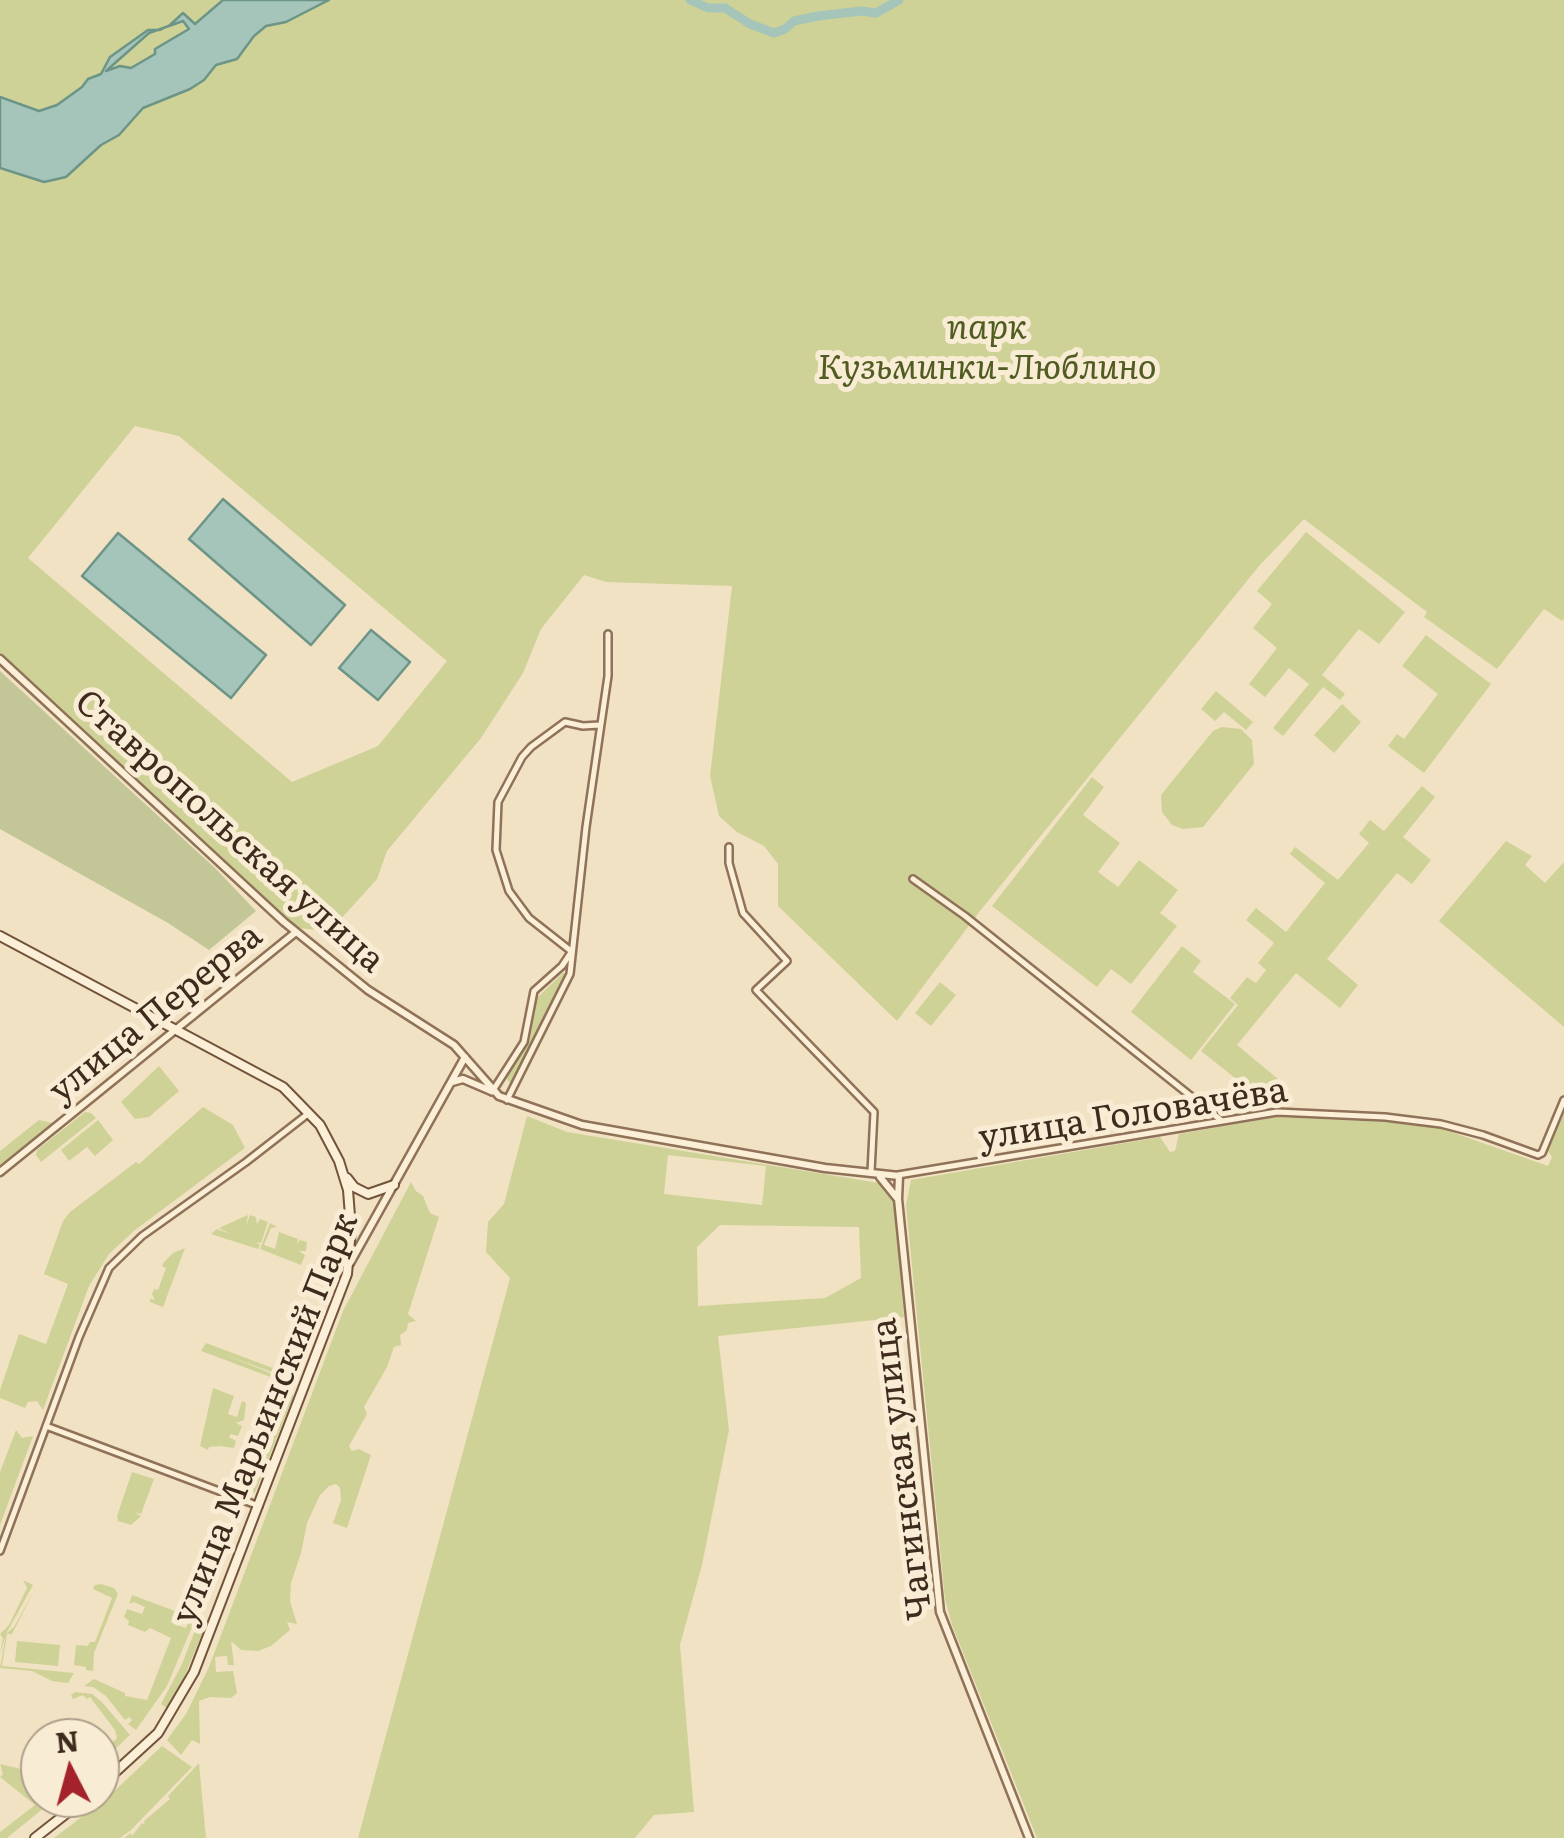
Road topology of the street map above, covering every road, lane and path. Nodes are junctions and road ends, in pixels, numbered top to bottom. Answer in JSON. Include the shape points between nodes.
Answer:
{"nodes":[{"id":1,"x":608,"y":634,"type":"dead end"},
{"id":2,"x":0,"y":659,"type":"edge"},
{"id":3,"x":599,"y":724,"type":"junction"},
{"id":4,"x":728,"y":847,"type":"dead end"},
{"id":5,"x":913,"y":879,"type":"dead end"},
{"id":6,"x":296,"y":932,"type":"junction"},
{"id":7,"x":0,"y":936,"type":"edge"},
{"id":8,"x":571,"y":951,"type":"junction"},
{"id":9,"x":178,"y":1030,"type":"junction"},
{"id":10,"x":465,"y":1058,"type":"junction"},
{"id":11,"x":450,"y":1084,"type":"junction"},
{"id":12,"x":492,"y":1092,"type":"junction"},
{"id":13,"x":507,"y":1100,"type":"junction"},
{"id":14,"x":1564,"y":1100,"type":"edge"},
{"id":15,"x":309,"y":1112,"type":"junction"},
{"id":16,"x":1222,"y":1120,"type":"junction"},
{"id":17,"x":342,"y":1170,"type":"junction"},
{"id":18,"x":0,"y":1172,"type":"edge"},
{"id":19,"x":874,"y":1175,"type":"junction"},
{"id":20,"x":895,"y":1182,"type":"junction"},
{"id":21,"x":394,"y":1185,"type":"junction"},
{"id":22,"x":350,"y":1264,"type":"junction"},
{"id":23,"x":46,"y":1426,"type":"junction"},
{"id":24,"x":259,"y":1506,"type":"junction"},
{"id":25,"x":0,"y":1550,"type":"edge"},
{"id":26,"x":120,"y":1767,"type":"edge"},
{"id":27,"x":60,"y":1818,"type":"edge"},
{"id":28,"x":35,"y":1838,"type":"edge"},
{"id":29,"x":1029,"y":1838,"type":"edge"}],
"edges":[{"from":1,"to":3,"type":"street"},
{"from":2,"to":6,"type":"street","name":"Ставропольская улица"},
{"from":3,"to":8,"type":"street"},
{"from":3,"to":8,"type":"street","via":[[565,722],[531,747],[498,802],[496,850],[509,891],[528,918]]},
{"from":4,"to":19,"type":"street","via":[[743,912],[788,960],[756,990],[874,1112]]},
{"from":5,"to":16,"type":"street"},
{"from":6,"to":9,"type":"street","name":"улица Перерва"},
{"from":6,"to":10,"type":"street","name":"Ставропольская улица"},
{"from":7,"to":9,"type":"main road"},
{"from":8,"to":12,"type":"street","via":[[534,990],[524,1042]]},
{"from":8,"to":13,"type":"street","via":[[570,974]]},
{"from":9,"to":15,"type":"main road","via":[[283,1088]]},
{"from":9,"to":18,"type":"street","name":"улица Перерва"},
{"from":10,"to":11,"type":"street","name":"улица Марьинский Парк"},
{"from":10,"to":12,"type":"street","name":"Ставропольская улица"},
{"from":11,"to":12,"type":"street","via":[[463,1079]]},
{"from":11,"to":21,"type":"street","name":"улица Марьинский Парк"},
{"from":12,"to":13,"type":"street","name":"Ставропольская улица"},
{"from":13,"to":19,"type":"street","name":"Ставропольская улица","via":[[582,1124]]},
{"from":14,"to":16,"type":"street","name":"улица Головачёва","via":[[1538,1155],[1483,1134],[1385,1117],[1277,1112]]},
{"from":15,"to":17,"type":"main road"},
{"from":15,"to":23,"type":"street","via":[[116,1260]]},
{"from":16,"to":20,"type":"street","name":"улица Головачёва"},
{"from":17,"to":21,"type":"main road","via":[[368,1194]]},
{"from":17,"to":22,"type":"main road"},
{"from":19,"to":20,"type":"street","name":"Ставропольская улица"},
{"from":20,"to":29,"type":"street","name":"Чагинская улица","via":[[939,1609]]},
{"from":21,"to":22,"type":"street","name":"улица Марьинский Парк"},
{"from":22,"to":24,"type":"main road","name":"улица Марьинский Парк"},
{"from":23,"to":24,"type":"street"},
{"from":23,"to":25,"type":"street"},
{"from":24,"to":26,"type":"main road","name":"улица Марьинский Парк","via":[[175,1708]]},
{"from":27,"to":28,"type":"main road"}]}
